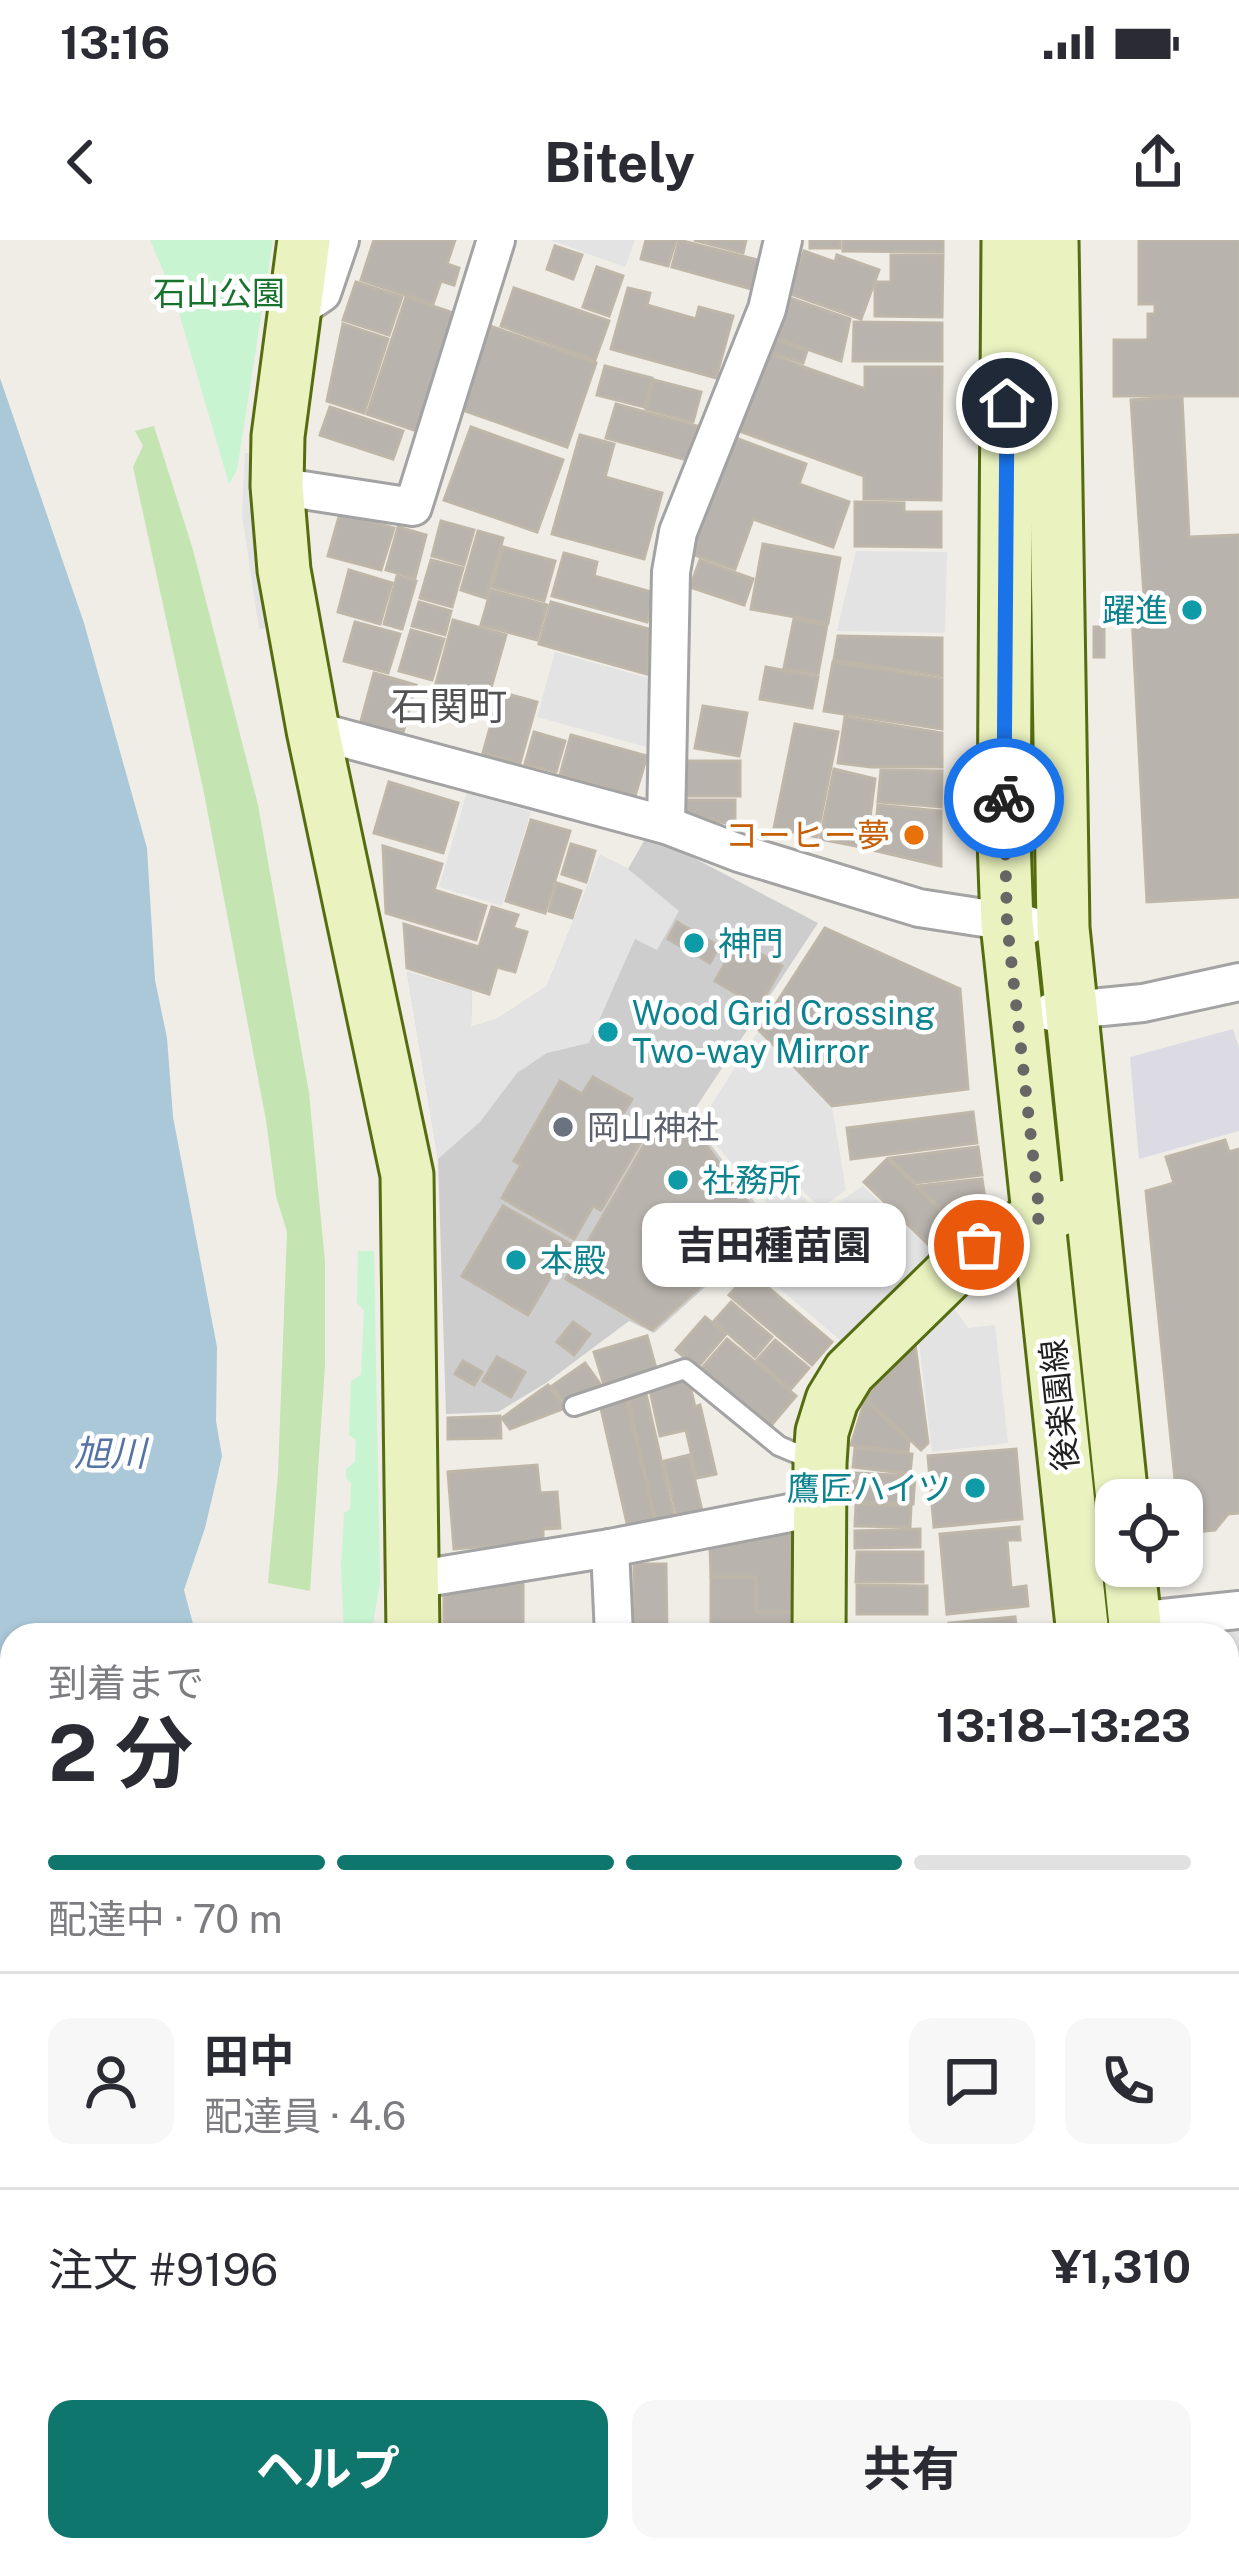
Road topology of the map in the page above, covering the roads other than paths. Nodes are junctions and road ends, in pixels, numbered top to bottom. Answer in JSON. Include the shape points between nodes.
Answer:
{"nodes":[{"id":1,"x":304,"y":240,"type":"edge"},
{"id":2,"x":340,"y":240,"type":"edge"},
{"id":3,"x":496,"y":240,"type":"edge"},
{"id":4,"x":783,"y":240,"type":"edge"},
{"id":5,"x":1008,"y":240,"type":"edge"},
{"id":6,"x":1052,"y":240,"type":"edge"},
{"id":7,"x":292,"y":313,"type":"junction"},
{"id":8,"x":277,"y":486,"type":"junction"},
{"id":9,"x":313,"y":730,"type":"junction"},
{"id":10,"x":666,"y":825,"type":"junction"},
{"id":11,"x":1007,"y":923,"type":"junction"},
{"id":12,"x":1063,"y":928,"type":"junction"},
{"id":13,"x":1239,"y":982,"type":"edge"},
{"id":14,"x":1071,"y":1010,"type":"junction"},
{"id":15,"x":1018,"y":1015,"type":"junction"},
{"id":16,"x":1091,"y":1198,"type":"junction"},
{"id":17,"x":1040,"y":1218,"type":"junction"},
{"id":18,"x":574,"y":1406,"type":"dead end"},
{"id":19,"x":1120,"y":1479,"type":"edge"},
{"id":20,"x":820,"y":1485,"type":"junction"},
{"id":21,"x":610,"y":1548,"type":"junction"},
{"id":22,"x":413,"y":1580,"type":"junction"},
{"id":23,"x":1131,"y":1587,"type":"edge"},
{"id":24,"x":1239,"y":1610,"type":"edge"},
{"id":25,"x":413,"y":1623,"type":"edge"},
{"id":26,"x":613,"y":1623,"type":"edge"},
{"id":27,"x":819,"y":1623,"type":"edge"},
{"id":28,"x":1082,"y":1623,"type":"edge"},
{"id":29,"x":1135,"y":1623,"type":"edge"},
{"id":30,"x":1164,"y":1623,"type":"edge"}],
"edges":[{"from":1,"to":7,"type":"main road"},
{"from":2,"to":7,"type":"street","via":[[322,293]]},
{"from":3,"to":8,"type":"street","via":[[413,507]]},
{"from":4,"to":10,"type":"street","via":[[767,309],[678,532],[670,572]]},
{"from":5,"to":11,"type":"main road","name":"後楽園線"},
{"from":6,"to":12,"type":"main road","name":"後楽園線"},
{"from":7,"to":8,"type":"main road"},
{"from":8,"to":9,"type":"main road"},
{"from":9,"to":10,"type":"street"},
{"from":9,"to":22,"type":"main road","via":[[407,1175]]},
{"from":10,"to":11,"type":"street","via":[[919,908]]},
{"from":11,"to":12,"type":"street"},
{"from":11,"to":15,"type":"main road","name":"後楽園線"},
{"from":12,"to":14,"type":"main road","name":"後楽園線"},
{"from":13,"to":14,"type":"street"},
{"from":14,"to":15,"type":"street"},
{"from":14,"to":16,"type":"main road","name":"後楽園線"},
{"from":15,"to":17,"type":"main road","name":"後楽園線"},
{"from":16,"to":17,"type":"main road"},
{"from":16,"to":19,"type":"main road","name":"後楽園線"},
{"from":17,"to":20,"type":"main road","via":[[979,1245],[849,1372],[822,1432]]},
{"from":17,"to":28,"type":"main road","name":"後楽園線"},
{"from":18,"to":20,"type":"lane","via":[[685,1369]]},
{"from":20,"to":21,"type":"street"},
{"from":20,"to":27,"type":"main road"},
{"from":21,"to":22,"type":"street"},
{"from":21,"to":26,"type":"street"},
{"from":22,"to":25,"type":"main road"},
{"from":23,"to":29,"type":"main road"},
{"from":24,"to":30,"type":"street"}]}
